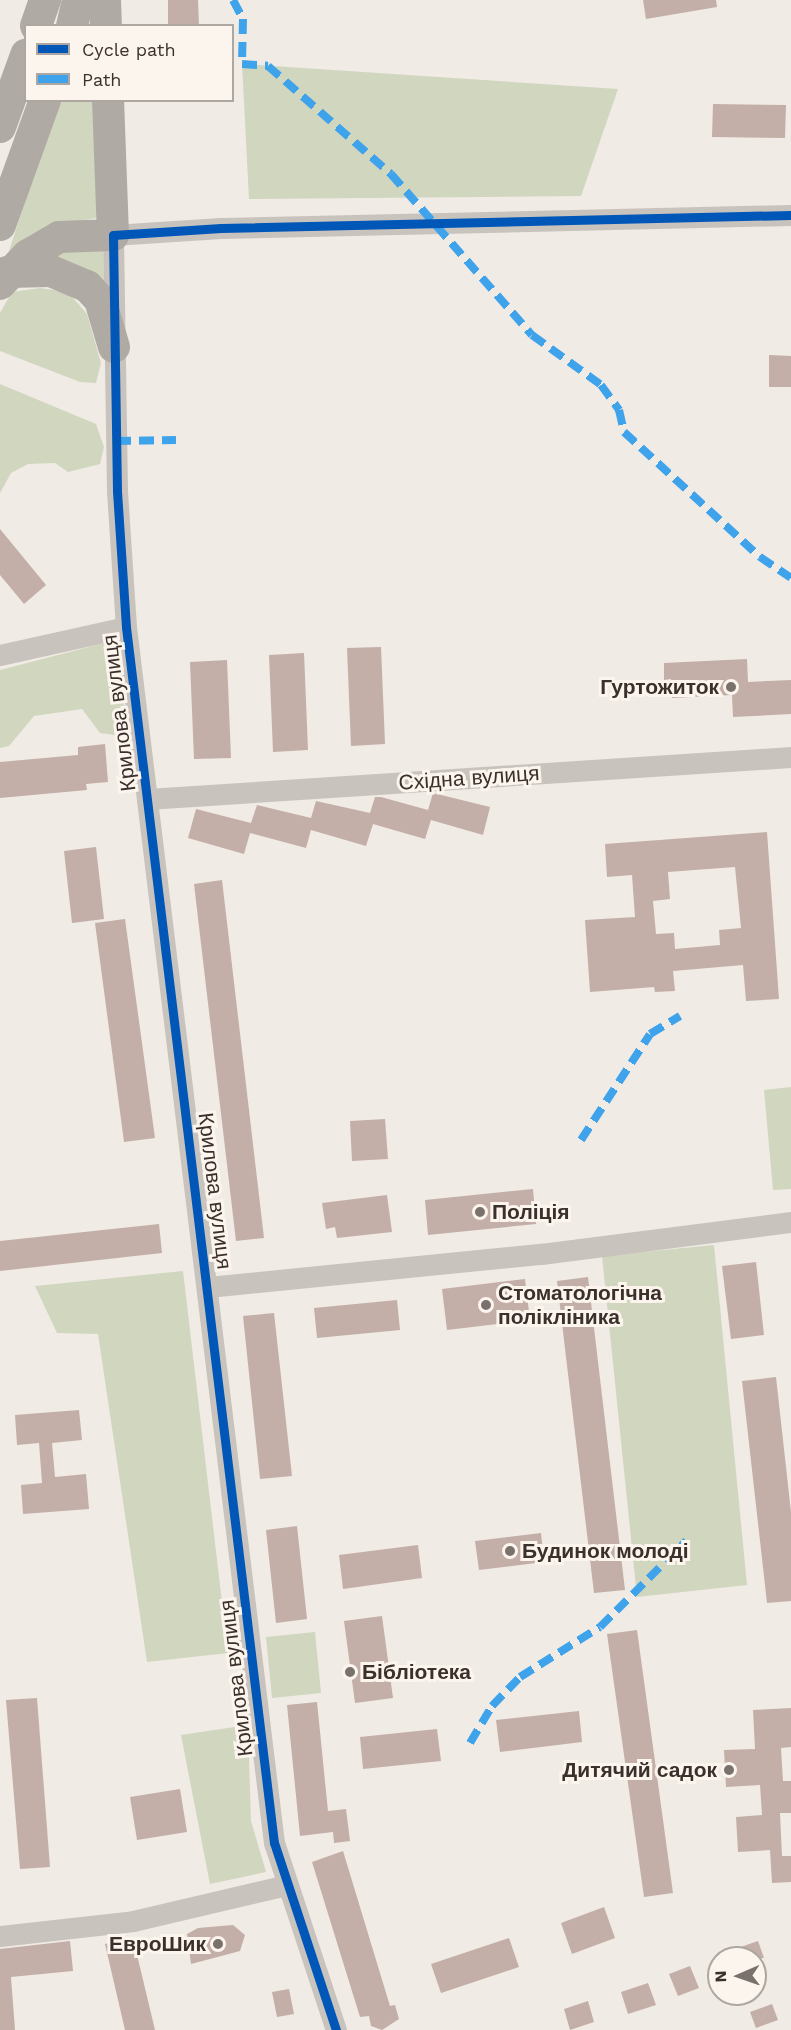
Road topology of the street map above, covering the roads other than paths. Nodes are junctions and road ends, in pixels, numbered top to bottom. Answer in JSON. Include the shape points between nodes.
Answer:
{"nodes":[{"id":1,"x":45,"y":0,"type":"edge"},
{"id":2,"x":78,"y":0,"type":"edge"},
{"id":3,"x":105,"y":0,"type":"edge"},
{"id":4,"x":37,"y":24,"type":"edge"},
{"id":5,"x":72,"y":24,"type":"edge"},
{"id":6,"x":106,"y":24,"type":"edge"},
{"id":7,"x":24,"y":60,"type":"edge"},
{"id":8,"x":44,"y":102,"type":"edge"},
{"id":9,"x":108,"y":102,"type":"edge"},
{"id":10,"x":0,"y":126,"type":"edge"},
{"id":11,"x":791,"y":215,"type":"edge"},
{"id":12,"x":0,"y":225,"type":"edge"},
{"id":13,"x":113,"y":236,"type":"junction"},
{"id":14,"x":4,"y":278,"type":"edge"},
{"id":15,"x":114,"y":347,"type":"junction"},
{"id":16,"x":126,"y":627,"type":"junction"},
{"id":17,"x":0,"y":655,"type":"edge"},
{"id":18,"x":791,"y":757,"type":"edge"},
{"id":19,"x":147,"y":798,"type":"junction"},
{"id":20,"x":791,"y":1222,"type":"edge"},
{"id":21,"x":208,"y":1287,"type":"junction"},
{"id":22,"x":287,"y":1885,"type":"junction"},
{"id":23,"x":0,"y":1936,"type":"edge"},
{"id":24,"x":336,"y":2030,"type":"edge"}],
"edges":[{"from":1,"to":4,"type":"highway"},
{"from":2,"to":5,"type":"highway"},
{"from":3,"to":6,"type":"highway"},
{"from":7,"to":10,"type":"highway"},
{"from":8,"to":12,"type":"highway"},
{"from":9,"to":13,"type":"highway"},
{"from":11,"to":13,"type":"street","via":[[221,228]]},
{"from":13,"to":14,"type":"highway","via":[[59,237]]},
{"from":13,"to":15,"type":"street","name":"Крилова вулиця"},
{"from":14,"to":15,"type":"highway","via":[[51,271],[87,286],[100,300]]},
{"from":15,"to":16,"type":"street","name":"Крилова вулиця","via":[[117,491]]},
{"from":16,"to":17,"type":"street"},
{"from":16,"to":19,"type":"street","name":"Крилова вулиця"},
{"from":18,"to":19,"type":"street","name":"Східна вулиця"},
{"from":19,"to":21,"type":"street","name":"Крилова вулиця"},
{"from":20,"to":21,"type":"street","via":[[541,1254]]},
{"from":21,"to":22,"type":"street","name":"Крилова вулиця","via":[[273,1843]]},
{"from":22,"to":23,"type":"street","via":[[133,1921]]},
{"from":22,"to":24,"type":"street","name":"Крилова вулиця"}]}
